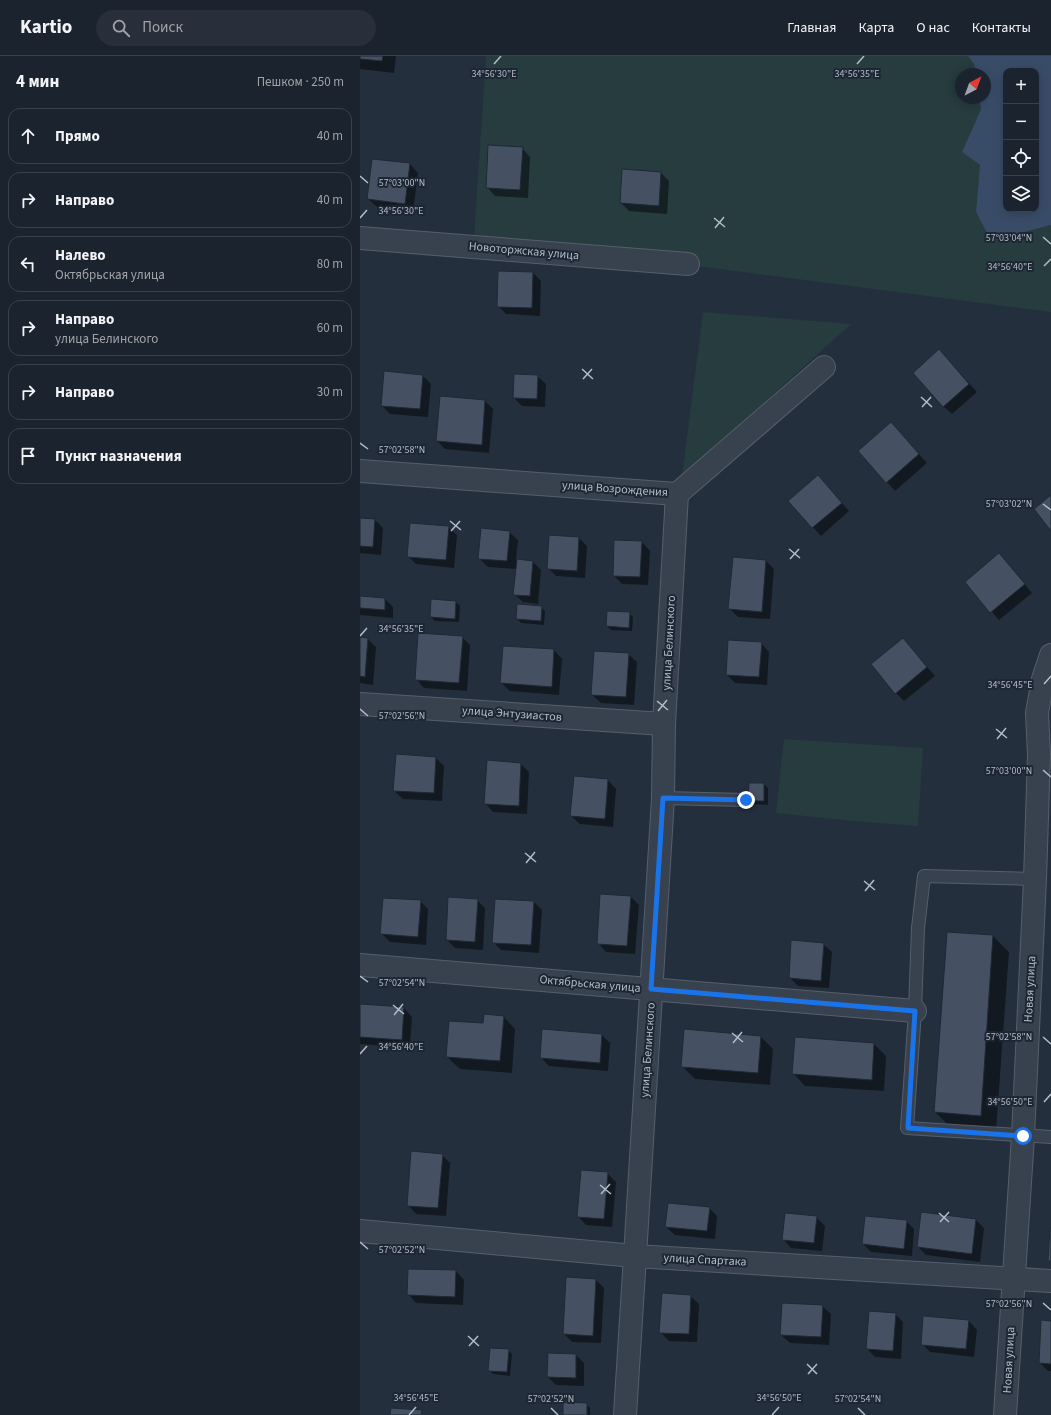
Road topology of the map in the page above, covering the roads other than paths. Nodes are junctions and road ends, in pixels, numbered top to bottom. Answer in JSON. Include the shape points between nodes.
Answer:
{"nodes":[{"id":1,"x":360,"y":238,"type":"edge"},
{"id":2,"x":688,"y":264,"type":"dead end"},
{"id":3,"x":824,"y":367,"type":"dead end"},
{"id":4,"x":360,"y":471,"type":"edge"},
{"id":5,"x":677,"y":494,"type":"junction"},
{"id":6,"x":1051,"y":655,"type":"edge"},
{"id":7,"x":360,"y":704,"type":"edge"},
{"id":8,"x":664,"y":724,"type":"junction"},
{"id":9,"x":663,"y":798,"type":"junction"},
{"id":10,"x":746,"y":800,"type":"dead end"},
{"id":11,"x":1035,"y":879,"type":"junction"},
{"id":12,"x":360,"y":965,"type":"edge"},
{"id":13,"x":651,"y":989,"type":"junction"},
{"id":14,"x":915,"y":1011,"type":"junction"},
{"id":15,"x":1023,"y":1136,"type":"junction"},
{"id":16,"x":1051,"y":1137,"type":"edge"},
{"id":17,"x":360,"y":1231,"type":"edge"},
{"id":18,"x":635,"y":1256,"type":"junction"},
{"id":19,"x":1013,"y":1278,"type":"junction"},
{"id":20,"x":1051,"y":1281,"type":"edge"},
{"id":21,"x":625,"y":1415,"type":"edge"},
{"id":22,"x":1005,"y":1415,"type":"edge"}],
"edges":[{"from":1,"to":2,"type":"street","name":"Новоторжская улица"},
{"from":3,"to":5,"type":"street","name":"улица Возрождения"},
{"from":4,"to":5,"type":"street","name":"улица Возрождения"},
{"from":5,"to":8,"type":"street","name":"улица Белинского"},
{"from":6,"to":11,"type":"street","name":"Новая улица","via":[[1043,679],[1037,714],[1039,754]]},
{"from":7,"to":8,"type":"street","name":"улица Энтузиастов"},
{"from":8,"to":9,"type":"street","name":"улица Белинского"},
{"from":9,"to":10,"type":"lane"},
{"from":9,"to":13,"type":"street","name":"улица Белинского"},
{"from":11,"to":14,"type":"lane","via":[[924,876],[918,928]]},
{"from":11,"to":15,"type":"street","name":"Новая улица"},
{"from":12,"to":13,"type":"street","name":"Октябрьская улица"},
{"from":13,"to":14,"type":"street","name":"Октябрьская улица"},
{"from":13,"to":18,"type":"street","name":"улица Белинского"},
{"from":14,"to":15,"type":"lane","via":[[908,1128]]},
{"from":15,"to":16,"type":"lane"},
{"from":15,"to":19,"type":"street","name":"Новая улица"},
{"from":17,"to":18,"type":"street","name":"улица Спартака"},
{"from":18,"to":19,"type":"street","name":"улица Спартака"},
{"from":18,"to":21,"type":"street","name":"улица Белинского"},
{"from":19,"to":20,"type":"street","name":"улица Спартака"},
{"from":19,"to":22,"type":"street","name":"Новая улица"}]}
